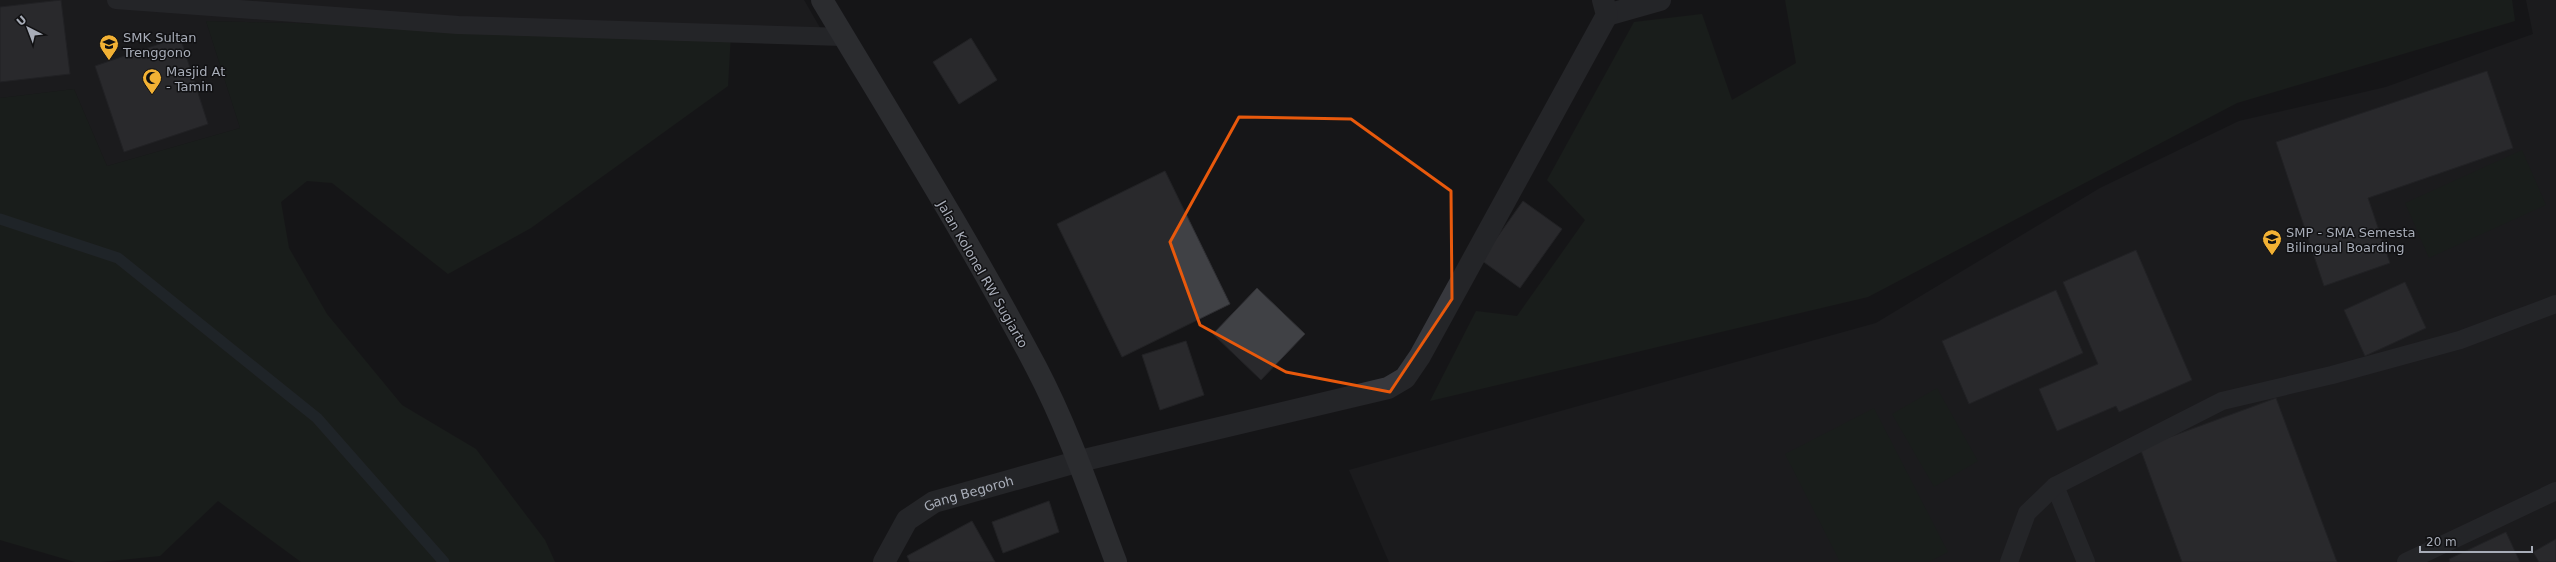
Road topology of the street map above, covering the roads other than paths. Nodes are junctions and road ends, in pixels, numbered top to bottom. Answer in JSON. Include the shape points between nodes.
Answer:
{"nodes":[{"id":1,"x":116,"y":0,"type":"edge"},
{"id":2,"x":822,"y":0,"type":"edge"},
{"id":3,"x":1660,"y":0,"type":"edge"},
{"id":4,"x":1605,"y":7,"type":"edge"},
{"id":5,"x":844,"y":37,"type":"junction"},
{"id":6,"x":2556,"y":304,"type":"edge"},
{"id":7,"x":1080,"y":461,"type":"junction"},
{"id":8,"x":2056,"y":486,"type":"junction"},
{"id":9,"x":2556,"y":491,"type":"edge"},
{"id":10,"x":884,"y":562,"type":"edge"},
{"id":11,"x":1116,"y":562,"type":"edge"},
{"id":12,"x":2009,"y":562,"type":"edge"},
{"id":13,"x":2086,"y":562,"type":"edge"},
{"id":14,"x":2406,"y":562,"type":"edge"}],
"edges":[{"from":1,"to":5,"type":"lane","via":[[458,25]]},
{"from":2,"to":5,"type":"main road","name":"Jalan Kolonel RW Sugiarto"},
{"from":3,"to":4,"type":"street"},
{"from":4,"to":7,"type":"street","name":"Gang Begoroh","via":[[1420,356],[1405,378],[1388,388]]},
{"from":5,"to":7,"type":"main road","name":"Jalan Kolonel RW Sugiarto","via":[[901,130],[1036,368]]},
{"from":6,"to":8,"type":"lane","via":[[2460,340],[2332,375],[2222,401]]},
{"from":7,"to":10,"type":"street","name":"Gang Begoroh","via":[[934,502],[907,520]]},
{"from":7,"to":11,"type":"main road","name":"Jalan Kolonel RW Sugiarto"},
{"from":8,"to":12,"type":"lane","via":[[2027,513]]},
{"from":8,"to":13,"type":"lane"},
{"from":9,"to":14,"type":"lane"}]}
